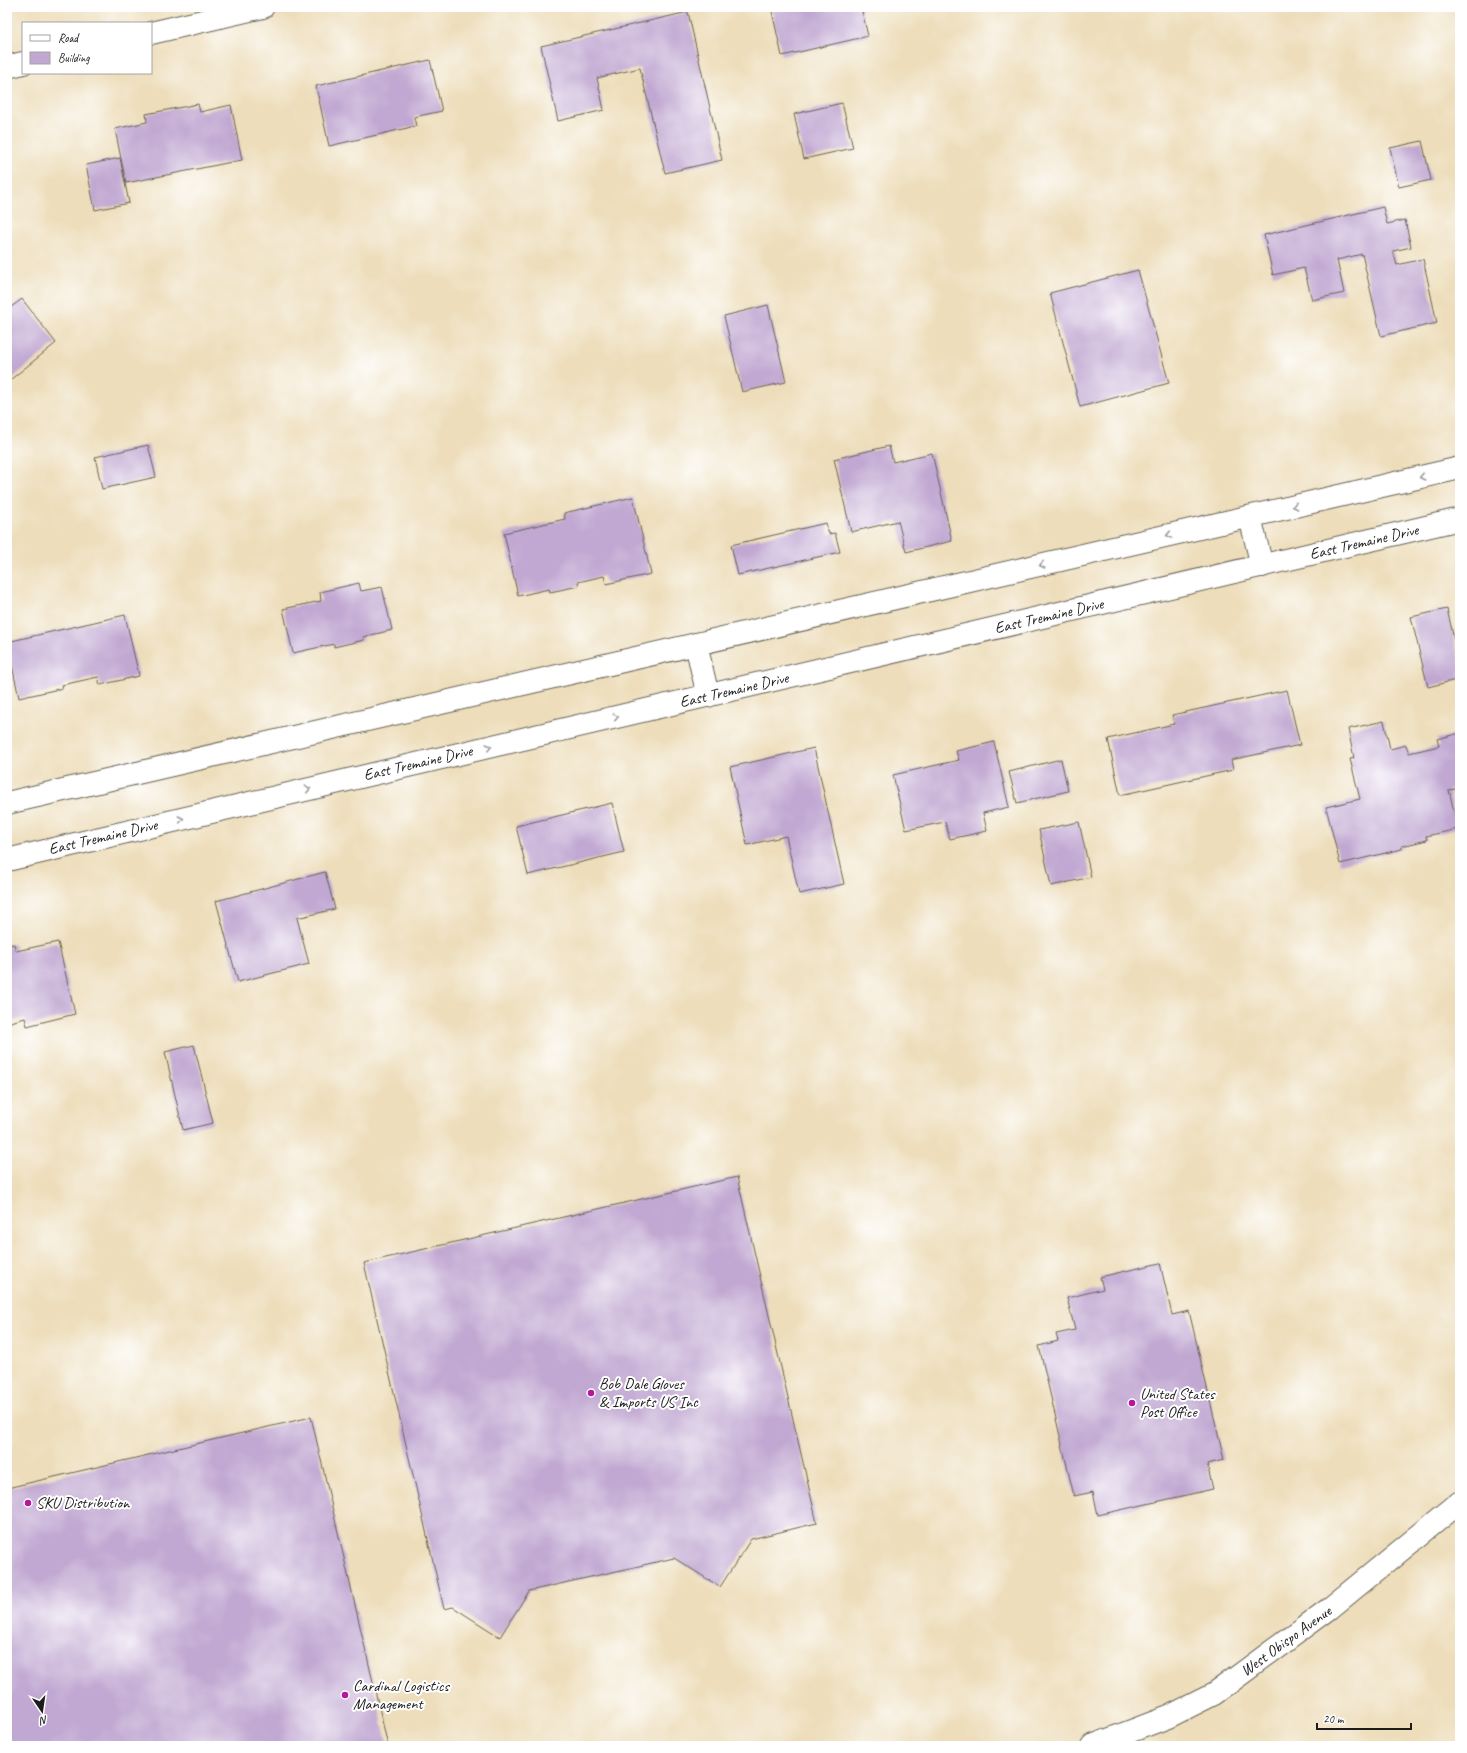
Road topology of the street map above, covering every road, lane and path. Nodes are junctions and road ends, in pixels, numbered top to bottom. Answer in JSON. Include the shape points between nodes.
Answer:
{"nodes":[{"id":1,"x":263,"y":7,"type":"edge"},
{"id":2,"x":152,"y":33,"type":"edge"},
{"id":3,"x":22,"y":63,"type":"edge"},
{"id":4,"x":7,"y":67,"type":"edge"},
{"id":5,"x":1460,"y":468,"type":"edge"},
{"id":6,"x":1250,"y":517,"type":"junction"},
{"id":7,"x":1460,"y":519,"type":"edge"},
{"id":8,"x":1262,"y":566,"type":"junction"},
{"id":9,"x":696,"y":644,"type":"junction"},
{"id":10,"x":708,"y":696,"type":"junction"},
{"id":11,"x":7,"y":803,"type":"edge"},
{"id":12,"x":7,"y":860,"type":"edge"},
{"id":13,"x":1460,"y":1502,"type":"edge"},
{"id":14,"x":1092,"y":1746,"type":"edge"}],
"edges":[{"from":1,"to":2,"type":"street"},
{"from":3,"to":4,"type":"street"},
{"from":5,"to":6,"type":"street","one_way":true},
{"from":6,"to":8,"type":"street"},
{"from":6,"to":9,"type":"street","one_way":true},
{"from":7,"to":8,"type":"street","name":"East Tremaine Drive"},
{"from":8,"to":10,"type":"street","name":"East Tremaine Drive"},
{"from":9,"to":10,"type":"street"},
{"from":9,"to":11,"type":"street"},
{"from":12,"to":10,"type":"street","name":"East Tremaine Drive","one_way":true},
{"from":13,"to":14,"type":"street","name":"West Obispo Avenue","via":[[1329,1609],[1214,1694],[1168,1717]]}]}
